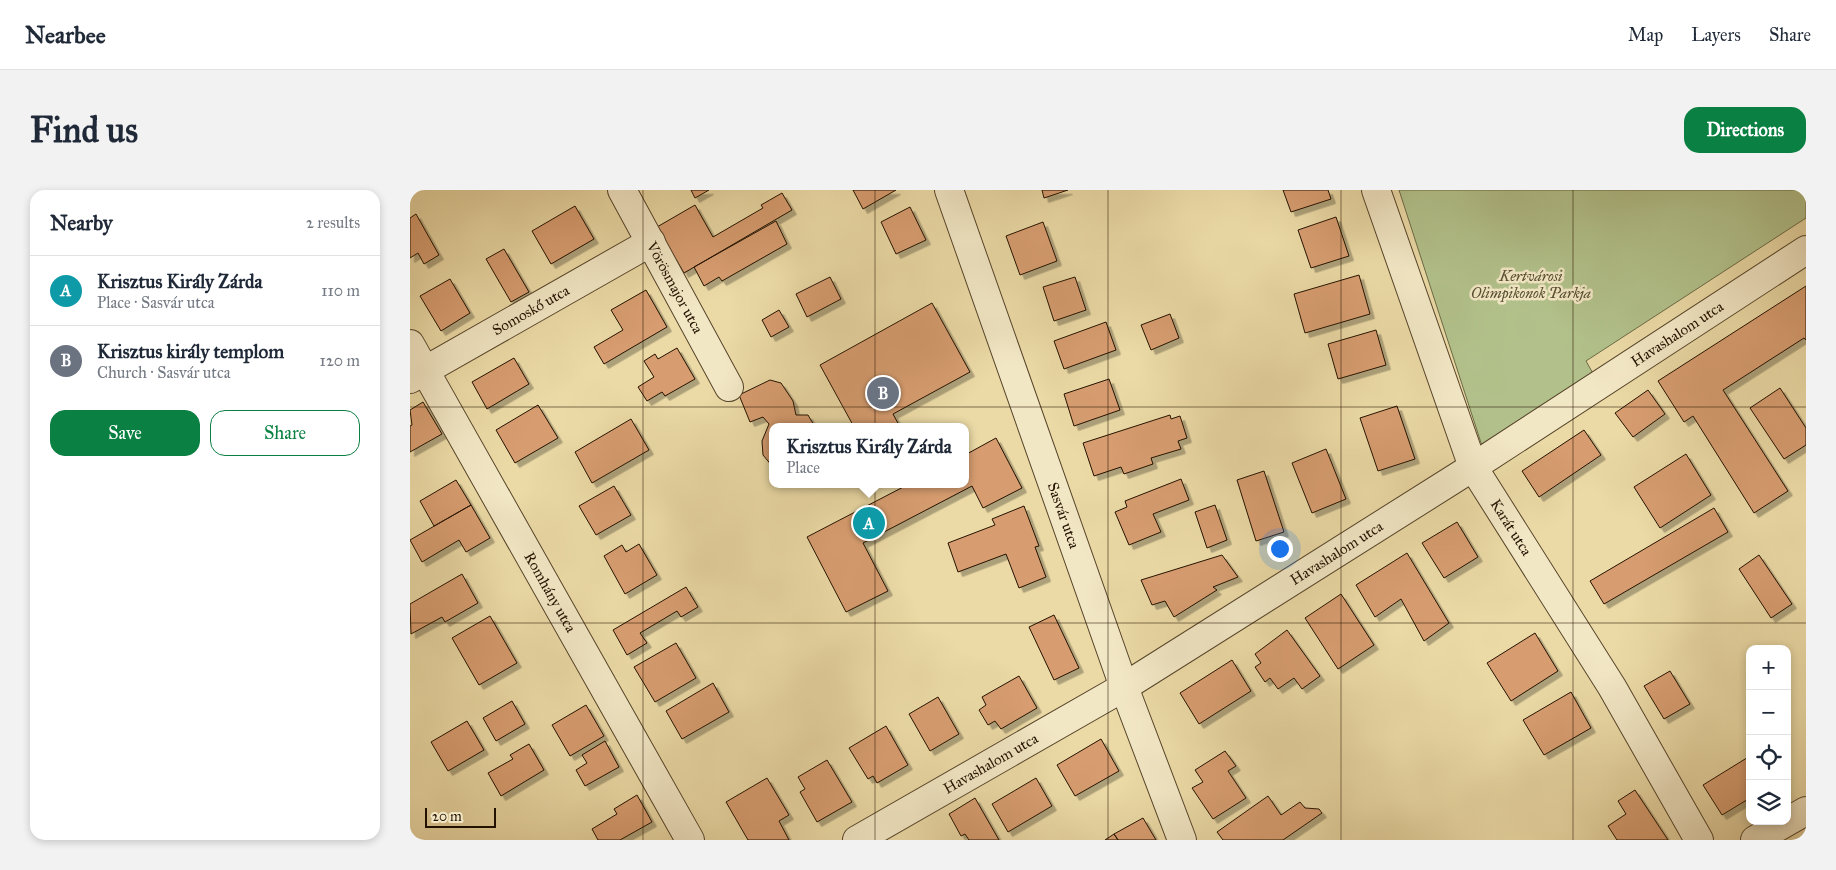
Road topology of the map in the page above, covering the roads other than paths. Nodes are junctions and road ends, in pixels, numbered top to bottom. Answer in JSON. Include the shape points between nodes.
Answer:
{"nodes":[{"id":1,"x":622,"y":190,"type":"edge"},
{"id":2,"x":949,"y":190,"type":"edge"},
{"id":3,"x":1376,"y":190,"type":"edge"},
{"id":4,"x":652,"y":242,"type":"junction"},
{"id":5,"x":1806,"y":250,"type":"edge"},
{"id":6,"x":410,"y":344,"type":"edge"},
{"id":7,"x":418,"y":375,"type":"edge"},
{"id":8,"x":729,"y":386,"type":"dead end"},
{"id":9,"x":1473,"y":467,"type":"junction"},
{"id":10,"x":1124,"y":687,"type":"junction"},
{"id":11,"x":1806,"y":810,"type":"edge"},
{"id":12,"x":690,"y":840,"type":"edge"},
{"id":13,"x":857,"y":840,"type":"edge"},
{"id":14,"x":1182,"y":840,"type":"edge"},
{"id":15,"x":1699,"y":840,"type":"edge"},
{"id":16,"x":1755,"y":840,"type":"edge"}],
"edges":[{"from":1,"to":4,"type":"street","name":"Vörösmajor utca"},
{"from":2,"to":10,"type":"street","name":"Sasvár utca"},
{"from":3,"to":9,"type":"street","name":"Karát utca"},
{"from":4,"to":7,"type":"street","name":"Somoskő utca"},
{"from":4,"to":8,"type":"street","name":"Vörösmajor utca"},
{"from":5,"to":9,"type":"street","name":"Havashalom utca"},
{"from":6,"to":7,"type":"street","name":"Romhány utca"},
{"from":7,"to":12,"type":"street","name":"Romhány utca"},
{"from":9,"to":10,"type":"street","name":"Havashalom utca"},
{"from":9,"to":15,"type":"street","name":"Karát utca","via":[[1612,687]]},
{"from":10,"to":13,"type":"street","name":"Havashalom utca"},
{"from":10,"to":14,"type":"street","name":"Sasvár utca"},
{"from":11,"to":16,"type":"street"}]}
